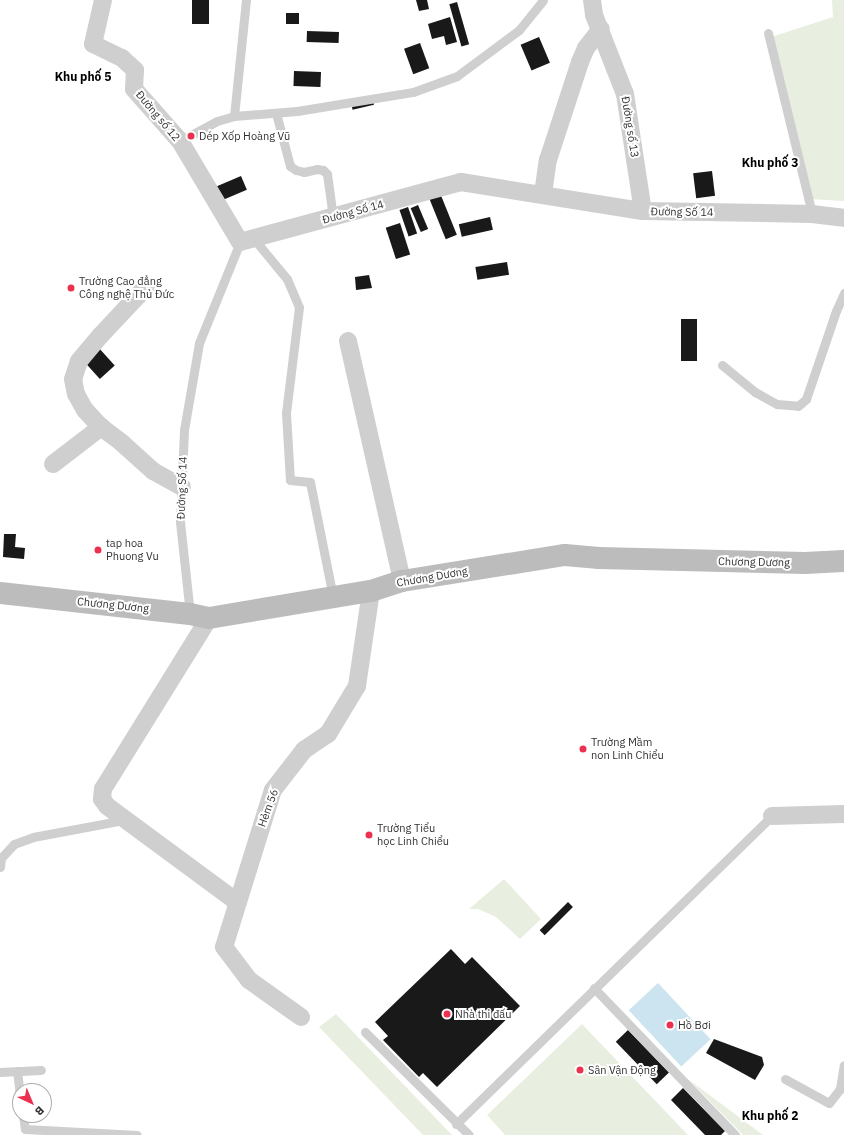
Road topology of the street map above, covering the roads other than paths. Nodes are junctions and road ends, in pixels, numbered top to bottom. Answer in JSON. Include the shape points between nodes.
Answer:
{"nodes":[{"id":1,"x":103,"y":0,"type":"edge"},
{"id":2,"x":246,"y":0,"type":"edge"},
{"id":3,"x":544,"y":0,"type":"edge"},
{"id":4,"x":592,"y":0,"type":"edge"},
{"id":5,"x":600,"y":29,"type":"junction"},
{"id":6,"x":768,"y":33,"type":"dead end"},
{"id":7,"x":276,"y":113,"type":"junction"},
{"id":8,"x":234,"y":116,"type":"junction"},
{"id":9,"x":180,"y":141,"type":"junction"},
{"id":10,"x":543,"y":194,"type":"junction"},
{"id":11,"x":643,"y":211,"type":"junction"},
{"id":12,"x":812,"y":214,"type":"junction"},
{"id":13,"x":333,"y":217,"type":"junction"},
{"id":14,"x":844,"y":218,"type":"edge"},
{"id":15,"x":247,"y":240,"type":"junction"},
{"id":16,"x":146,"y":287,"type":"dead end"},
{"id":17,"x":844,"y":293,"type":"edge"},
{"id":18,"x":348,"y":341,"type":"dead end"},
{"id":19,"x":722,"y":365,"type":"dead end"},
{"id":20,"x":100,"y":428,"type":"junction"},
{"id":21,"x":53,"y":464,"type":"dead end"},
{"id":22,"x":182,"y":487,"type":"junction"},
{"id":23,"x":844,"y":561,"type":"edge"},
{"id":24,"x":402,"y":581,"type":"junction"},
{"id":25,"x":371,"y":591,"type":"junction"},
{"id":26,"x":0,"y":593,"type":"edge"},
{"id":27,"x":333,"y":597,"type":"junction"},
{"id":28,"x":199,"y":616,"type":"junction"},
{"id":29,"x":844,"y":814,"type":"edge"},
{"id":30,"x":772,"y":816,"type":"joint"},
{"id":31,"x":126,"y":820,"type":"junction"},
{"id":32,"x":0,"y":867,"type":"edge"},
{"id":33,"x":237,"y":902,"type":"junction"},
{"id":34,"x":594,"y":988,"type":"junction"},
{"id":35,"x":301,"y":1017,"type":"dead end"},
{"id":36,"x":365,"y":1032,"type":"dead end"},
{"id":37,"x":844,"y":1065,"type":"edge"},
{"id":38,"x":41,"y":1070,"type":"dead end"},
{"id":39,"x":17,"y":1071,"type":"junction"},
{"id":40,"x":0,"y":1072,"type":"edge"},
{"id":41,"x":786,"y":1079,"type":"dead end"},
{"id":42,"x":19,"y":1083,"type":"edge"},
{"id":43,"x":24,"y":1123,"type":"edge"},
{"id":44,"x":456,"y":1124,"type":"junction"},
{"id":45,"x":137,"y":1135,"type":"edge"},
{"id":46,"x":468,"y":1135,"type":"edge"},
{"id":47,"x":735,"y":1135,"type":"edge"}],
"edges":[{"from":1,"to":9,"type":"street","name":"Đường số 12","via":[[93,44],[122,58],[135,70],[134,89]]},
{"from":2,"to":8,"type":"lane"},
{"from":3,"to":7,"type":"lane","via":[[519,30],[457,76],[414,92]]},
{"from":4,"to":5,"type":"street","name":"Đường số 13","via":[[594,15]]},
{"from":5,"to":10,"type":"street","via":[[586,48],[580,62],[548,160]]},
{"from":5,"to":11,"type":"street","name":"Đường số 13","via":[[625,94]]},
{"from":6,"to":12,"type":"lane"},
{"from":7,"to":8,"type":"lane"},
{"from":7,"to":13,"type":"lane","via":[[290,166],[304,172],[323,170],[327,174]]},
{"from":8,"to":9,"type":"lane","via":[[217,121]]},
{"from":9,"to":15,"type":"street","name":"Đường số 12"},
{"from":10,"to":11,"type":"street","name":"Đường Số 14"},
{"from":10,"to":13,"type":"street","name":"Đường Số 14","via":[[461,182]]},
{"from":11,"to":12,"type":"street","name":"Đường Số 14"},
{"from":12,"to":14,"type":"street","name":"Đường Số 14"},
{"from":13,"to":15,"type":"street","name":"Đường Số 14"},
{"from":15,"to":22,"type":"lane","name":"Đường Số 14","via":[[199,343],[184,430]]},
{"from":15,"to":27,"type":"lane","via":[[287,279],[299,307],[286,413],[290,480],[310,482]]},
{"from":16,"to":20,"type":"street","via":[[79,361],[73,379],[76,394]]},
{"from":17,"to":19,"type":"lane","via":[[806,399],[798,406],[777,404],[755,392]]},
{"from":18,"to":24,"type":"street"},
{"from":20,"to":21,"type":"street"},
{"from":20,"to":22,"type":"street","via":[[122,443],[153,471]]},
{"from":22,"to":28,"type":"lane","name":"Đường Số 14","via":[[180,522]]},
{"from":23,"to":24,"type":"street","name":"Chương Dương","via":[[805,563],[565,555]]},
{"from":24,"to":25,"type":"street","name":"Chương Dương"},
{"from":25,"to":27,"type":"street","name":"Chương Dương"},
{"from":25,"to":33,"type":"street","name":"Hẻm 56","via":[[357,686],[328,734],[304,750],[273,790]]},
{"from":26,"to":28,"type":"street","name":"Chương Dương"},
{"from":27,"to":28,"type":"street","name":"Chương Dương"},
{"from":28,"to":31,"type":"street","via":[[103,789],[102,799],[107,806]]},
{"from":29,"to":30,"type":"street"},
{"from":30,"to":34,"type":"lane"},
{"from":31,"to":32,"type":"lane","via":[[33,837],[14,844],[1,858]]},
{"from":31,"to":33,"type":"street"},
{"from":33,"to":35,"type":"street","name":"Hẻm 56","via":[[224,947],[249,980]]},
{"from":34,"to":44,"type":"lane"},
{"from":34,"to":47,"type":"lane"},
{"from":36,"to":44,"type":"lane"},
{"from":37,"to":41,"type":"lane","via":[[840,1089],[829,1103]]},
{"from":38,"to":39,"type":"lane"},
{"from":39,"to":40,"type":"lane"},
{"from":39,"to":42,"type":"lane"},
{"from":43,"to":45,"type":"lane","via":[[25,1129]]},
{"from":44,"to":46,"type":"lane"}]}
